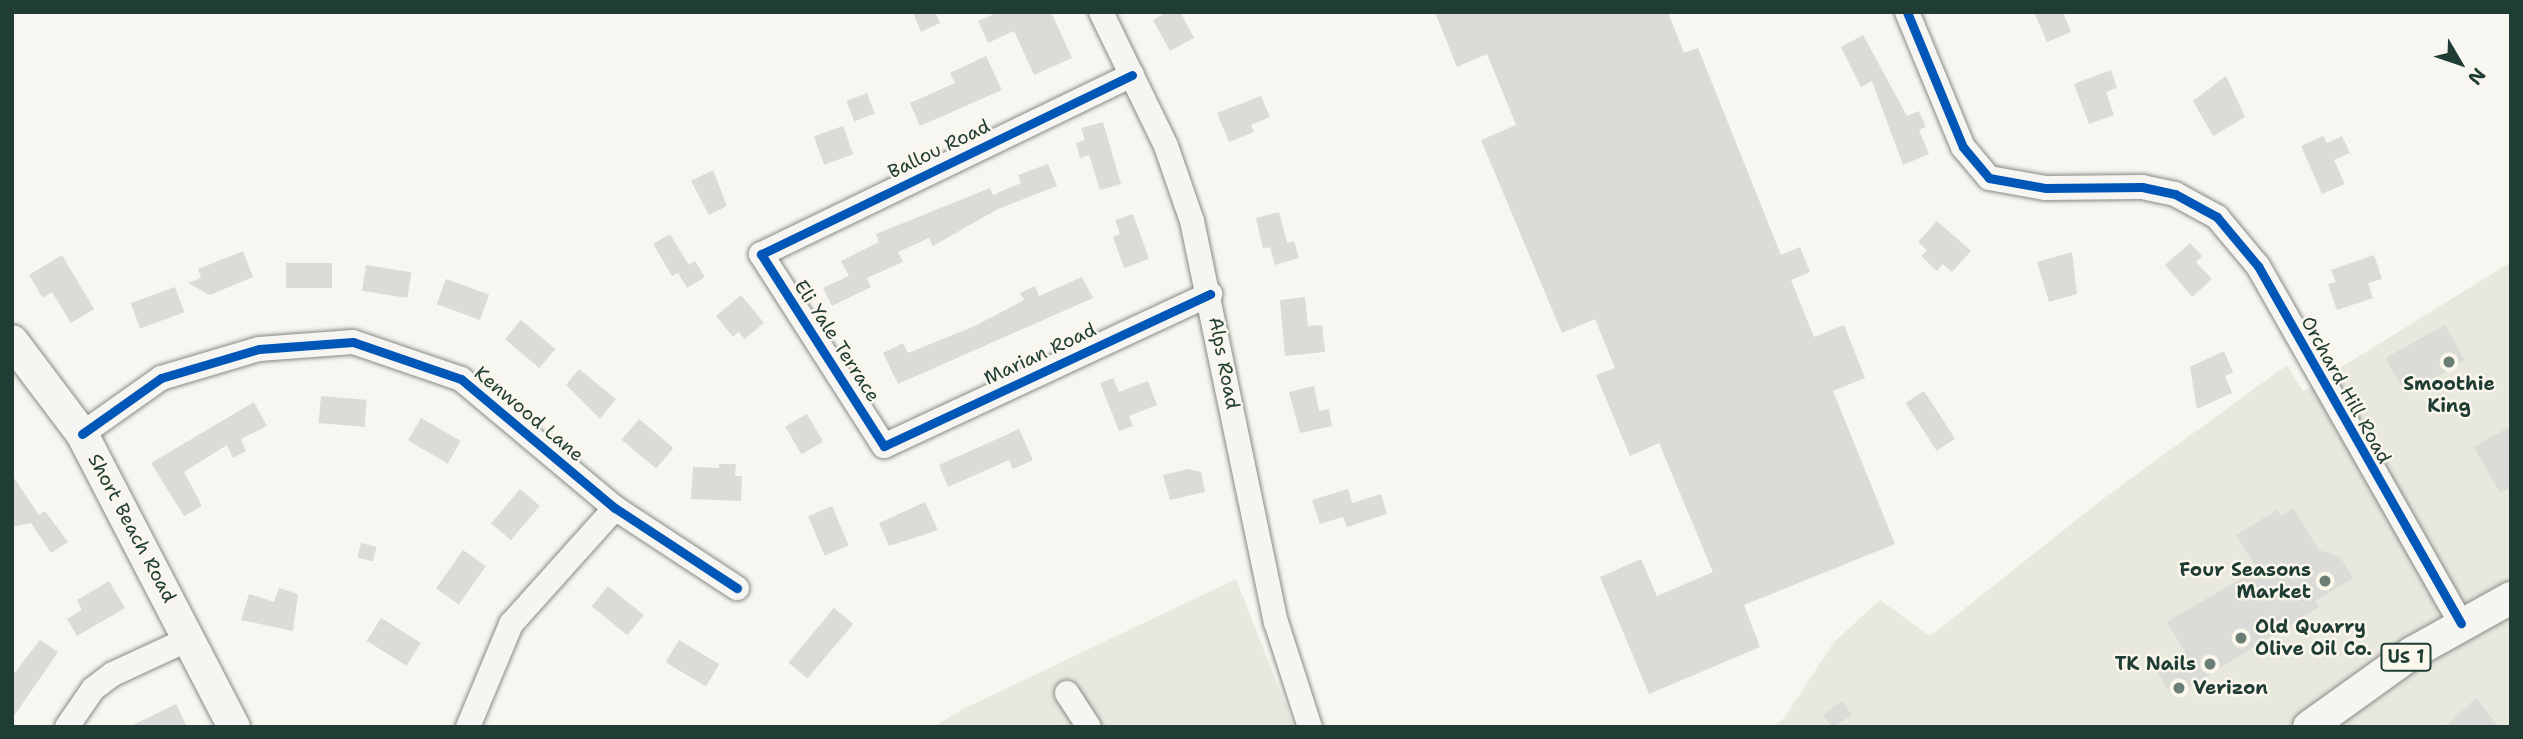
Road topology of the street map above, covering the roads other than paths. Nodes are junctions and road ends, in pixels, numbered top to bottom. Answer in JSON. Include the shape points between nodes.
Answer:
{"nodes":[{"id":1,"x":1101,"y":12,"type":"edge"},
{"id":2,"x":1907,"y":12,"type":"edge"},
{"id":3,"x":1132,"y":75,"type":"junction"},
{"id":4,"x":761,"y":254,"type":"joint"},
{"id":5,"x":1210,"y":294,"type":"junction"},
{"id":6,"x":12,"y":341,"type":"edge"},
{"id":7,"x":82,"y":433,"type":"junction"},
{"id":8,"x":884,"y":446,"type":"joint"},
{"id":9,"x":615,"y":508,"type":"junction"},
{"id":10,"x":737,"y":588,"type":"dead end"},
{"id":11,"x":2511,"y":598,"type":"edge"},
{"id":12,"x":2460,"y":623,"type":"junction"},
{"id":13,"x":191,"y":638,"type":"junction"},
{"id":14,"x":1067,"y":693,"type":"dead end"},
{"id":15,"x":67,"y":727,"type":"edge"},
{"id":16,"x":234,"y":727,"type":"edge"},
{"id":17,"x":468,"y":727,"type":"edge"},
{"id":18,"x":1089,"y":727,"type":"edge"},
{"id":19,"x":1310,"y":727,"type":"edge"},
{"id":20,"x":2308,"y":727,"type":"edge"}],
"edges":[{"from":1,"to":3,"type":"street","name":"Alps Road"},
{"from":2,"to":12,"type":"street","name":"Orchard Hill Road","via":[[1963,147],[1989,178],[2046,188],[2143,187],[2175,194],[2217,216],[2258,266]]},
{"from":3,"to":4,"type":"street","name":"Ballou Road"},
{"from":3,"to":5,"type":"street","name":"Alps Road","via":[[1181,187]]},
{"from":4,"to":8,"type":"street","name":"Eli Yale Terrace"},
{"from":5,"to":8,"type":"street","name":"Marian Road"},
{"from":5,"to":19,"type":"street","name":"Alps Road","via":[[1268,589]]},
{"from":6,"to":7,"type":"main road","name":"Short Beach Road"},
{"from":7,"to":9,"type":"street","name":"Kenwood Lane","via":[[161,377],[259,349],[353,342],[461,379]]},
{"from":7,"to":13,"type":"main road","name":"Short Beach Road"},
{"from":9,"to":10,"type":"street","name":"Kenwood Lane"},
{"from":9,"to":17,"type":"street","via":[[511,624]]},
{"from":11,"to":12,"type":"main road","number":"US 1"},
{"from":12,"to":20,"type":"main road","number":"US 1"},
{"from":13,"to":15,"type":"street","via":[[113,674],[93,690]]},
{"from":13,"to":16,"type":"main road","name":"Short Beach Road"},
{"from":14,"to":18,"type":"street"}]}
